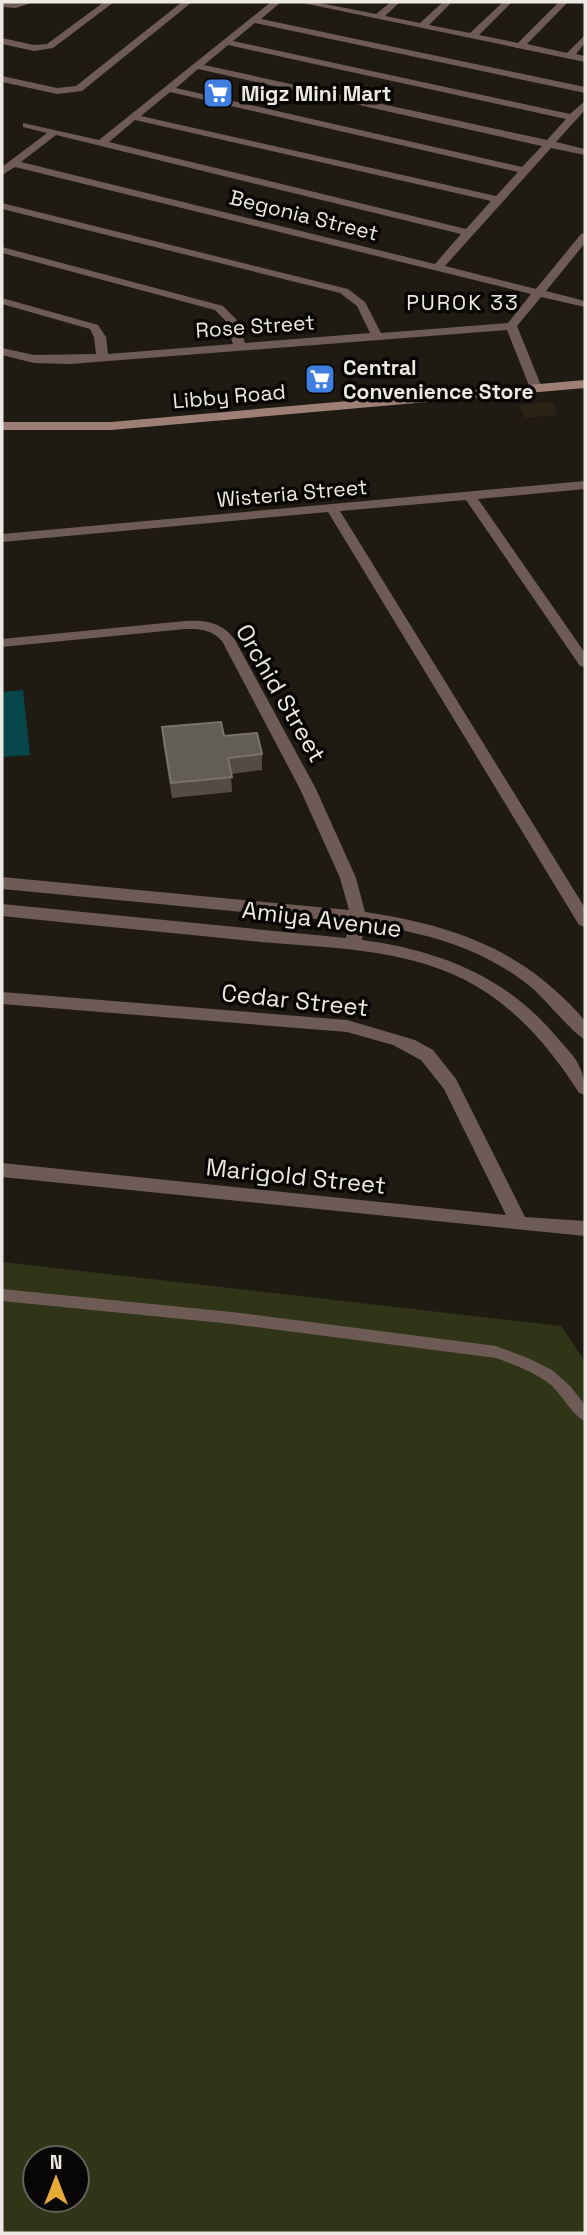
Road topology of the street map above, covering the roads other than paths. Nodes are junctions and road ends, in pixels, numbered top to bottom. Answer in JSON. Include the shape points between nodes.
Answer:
{"nodes":[{"id":1,"x":29,"y":2,"type":"edge"},
{"id":2,"x":109,"y":2,"type":"edge"},
{"id":3,"x":187,"y":2,"type":"edge"},
{"id":4,"x":276,"y":2,"type":"edge"},
{"id":5,"x":303,"y":2,"type":"edge"},
{"id":6,"x":396,"y":2,"type":"edge"},
{"id":7,"x":449,"y":2,"type":"edge"},
{"id":8,"x":508,"y":2,"type":"edge"},
{"id":9,"x":564,"y":2,"type":"edge"},
{"id":10,"x":2,"y":4,"type":"edge"},
{"id":11,"x":337,"y":5,"type":"edge"},
{"id":12,"x":378,"y":17,"type":"junction"},
{"id":13,"x":253,"y":20,"type":"junction"},
{"id":14,"x":422,"y":26,"type":"junction"},
{"id":15,"x":472,"y":36,"type":"junction"},
{"id":16,"x":585,"y":38,"type":"edge"},
{"id":17,"x":2,"y":41,"type":"edge"},
{"id":18,"x":225,"y":42,"type":"junction"},
{"id":19,"x":520,"y":46,"type":"junction"},
{"id":20,"x":569,"y":56,"type":"junction"},
{"id":21,"x":585,"y":60,"type":"edge"},
{"id":22,"x":196,"y":66,"type":"junction"},
{"id":23,"x":2,"y":79,"type":"edge"},
{"id":24,"x":168,"y":89,"type":"junction"},
{"id":25,"x":585,"y":90,"type":"edge"},
{"id":26,"x":585,"y":104,"type":"edge"},
{"id":27,"x":133,"y":117,"type":"junction"},
{"id":28,"x":573,"y":118,"type":"junction"},
{"id":29,"x":27,"y":125,"type":"dead end"},
{"id":30,"x":54,"y":132,"type":"junction"},
{"id":31,"x":101,"y":143,"type":"junction"},
{"id":32,"x":550,"y":144,"type":"junction"},
{"id":33,"x":585,"y":152,"type":"edge"},
{"id":34,"x":13,"y":163,"type":"junction"},
{"id":35,"x":525,"y":171,"type":"junction"},
{"id":36,"x":2,"y":172,"type":"edge"},
{"id":37,"x":499,"y":200,"type":"junction"},
{"id":38,"x":2,"y":206,"type":"edge"},
{"id":39,"x":469,"y":233,"type":"junction"},
{"id":40,"x":585,"y":236,"type":"edge"},
{"id":41,"x":2,"y":250,"type":"edge"},
{"id":42,"x":438,"y":267,"type":"junction"},
{"id":43,"x":538,"y":293,"type":"junction"},
{"id":44,"x":2,"y":301,"type":"edge"},
{"id":45,"x":585,"y":304,"type":"edge"},
{"id":46,"x":511,"y":326,"type":"junction"},
{"id":47,"x":377,"y":336,"type":"junction"},
{"id":48,"x":240,"y":347,"type":"junction"},
{"id":49,"x":2,"y":352,"type":"edge"},
{"id":50,"x":102,"y":357,"type":"junction"},
{"id":51,"x":585,"y":384,"type":"edge"},
{"id":52,"x":536,"y":388,"type":"junction"},
{"id":53,"x":2,"y":426,"type":"edge"},
{"id":54,"x":585,"y":485,"type":"edge"},
{"id":55,"x":470,"y":496,"type":"junction"},
{"id":56,"x":332,"y":509,"type":"junction"},
{"id":57,"x":2,"y":538,"type":"edge"},
{"id":58,"x":2,"y":643,"type":"edge"},
{"id":59,"x":585,"y":663,"type":"edge"},
{"id":60,"x":2,"y":883,"type":"edge"},
{"id":61,"x":2,"y":910,"type":"edge"},
{"id":62,"x":358,"y":917,"type":"junction"},
{"id":63,"x":585,"y":921,"type":"edge"},
{"id":64,"x":354,"y":945,"type":"junction"},
{"id":65,"x":2,"y":998,"type":"edge"},
{"id":66,"x":585,"y":1033,"type":"edge"},
{"id":67,"x":585,"y":1088,"type":"edge"},
{"id":68,"x":2,"y":1170,"type":"edge"},
{"id":69,"x":519,"y":1224,"type":"junction"},
{"id":70,"x":585,"y":1229,"type":"edge"},
{"id":71,"x":2,"y":1295,"type":"edge"},
{"id":72,"x":585,"y":1415,"type":"edge"}],
"edges":[{"from":1,"to":10,"type":"street"},
{"from":2,"to":17,"type":"street","via":[[50,46],[34,48]]},
{"from":3,"to":23,"type":"street","via":[[79,89],[57,91]]},
{"from":4,"to":13,"type":"street"},
{"from":5,"to":11,"type":"street"},
{"from":6,"to":12,"type":"street"},
{"from":7,"to":14,"type":"street"},
{"from":8,"to":15,"type":"street"},
{"from":9,"to":19,"type":"street"},
{"from":11,"to":12,"type":"street"},
{"from":12,"to":14,"type":"street"},
{"from":13,"to":18,"type":"street"},
{"from":13,"to":25,"type":"street"},
{"from":14,"to":15,"type":"street"},
{"from":15,"to":19,"type":"street"},
{"from":16,"to":20,"type":"street"},
{"from":18,"to":22,"type":"street"},
{"from":18,"to":28,"type":"street"},
{"from":19,"to":20,"type":"street"},
{"from":20,"to":21,"type":"street"},
{"from":22,"to":24,"type":"street"},
{"from":22,"to":32,"type":"street"},
{"from":24,"to":27,"type":"street"},
{"from":24,"to":35,"type":"street"},
{"from":26,"to":28,"type":"street"},
{"from":27,"to":31,"type":"street"},
{"from":27,"to":37,"type":"street"},
{"from":28,"to":32,"type":"street"},
{"from":29,"to":30,"type":"street"},
{"from":30,"to":31,"type":"street"},
{"from":30,"to":34,"type":"street"},
{"from":31,"to":39,"type":"street"},
{"from":32,"to":33,"type":"street"},
{"from":32,"to":35,"type":"street"},
{"from":34,"to":36,"type":"street"},
{"from":34,"to":42,"type":"street","name":"Begonia Street"},
{"from":35,"to":37,"type":"street"},
{"from":37,"to":39,"type":"street"},
{"from":38,"to":47,"type":"street","via":[[344,291],[364,305]]},
{"from":39,"to":42,"type":"street"},
{"from":40,"to":43,"type":"street"},
{"from":41,"to":48,"type":"street","via":[[219,308],[232,320]]},
{"from":42,"to":43,"type":"street","name":"Begonia Street"},
{"from":43,"to":45,"type":"street","name":"Begonia Street"},
{"from":43,"to":46,"type":"street"},
{"from":44,"to":50,"type":"street","via":[[94,327]]},
{"from":46,"to":47,"type":"street","name":"Rose Street"},
{"from":46,"to":52,"type":"street"},
{"from":47,"to":48,"type":"street","name":"Rose Street"},
{"from":48,"to":50,"type":"street","name":"Rose Street"},
{"from":49,"to":50,"type":"street","name":"Rose Street","via":[[34,359]]},
{"from":51,"to":52,"type":"main road","name":"Libby Road"},
{"from":52,"to":53,"type":"main road","name":"Libby Road","via":[[111,426]]},
{"from":54,"to":55,"type":"street","name":"Wisteria Street"},
{"from":55,"to":56,"type":"street","name":"Wisteria Street"},
{"from":55,"to":59,"type":"street"},
{"from":56,"to":57,"type":"street","name":"Wisteria Street"},
{"from":56,"to":63,"type":"street"},
{"from":58,"to":62,"type":"street","name":"Orchid Street","via":[[219,622],[308,789],[354,891]]},
{"from":60,"to":62,"type":"street","name":"Amiya Avenue"},
{"from":61,"to":64,"type":"street","name":"Amiya Avenue"},
{"from":62,"to":64,"type":"street","name":"Orchid Street"},
{"from":62,"to":66,"type":"street","name":"Amiya Avenue","via":[[428,930],[477,946],[560,1003]]},
{"from":64,"to":67,"type":"street","name":"Amiya Avenue","via":[[418,957],[477,979],[549,1037]]},
{"from":65,"to":69,"type":"street","name":"Cedar Street","via":[[347,1026],[393,1037],[429,1056],[447,1078]]},
{"from":68,"to":69,"type":"street","name":"Marigold Street"},
{"from":69,"to":70,"type":"street","name":"Marigold Street"},
{"from":71,"to":72,"type":"lane","via":[[232,1318],[495,1352],[532,1364],[564,1386]]}]}
